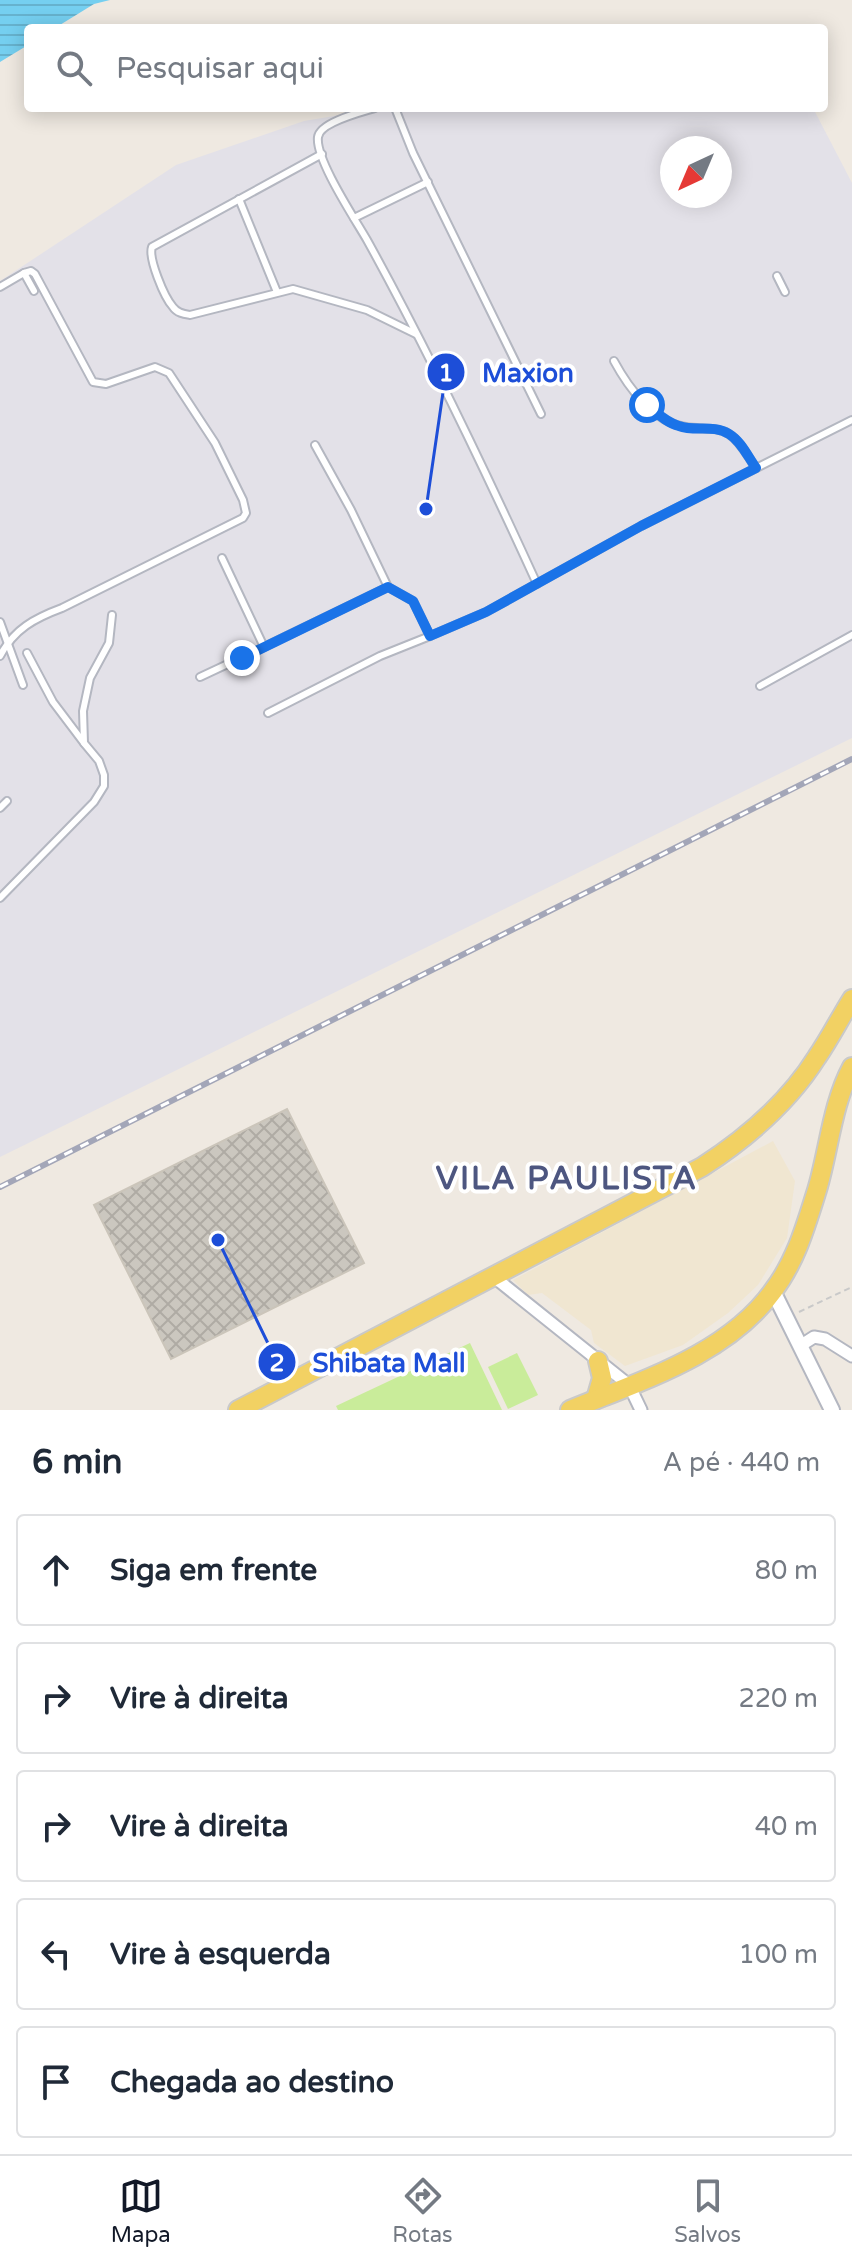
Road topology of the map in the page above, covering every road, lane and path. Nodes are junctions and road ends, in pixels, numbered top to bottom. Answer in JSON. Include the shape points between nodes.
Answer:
{"nodes":[{"id":1,"x":364,"y":112,"type":"edge"},
{"id":2,"x":397,"y":112,"type":"edge"},
{"id":3,"x":322,"y":154,"type":"junction"},
{"id":4,"x":428,"y":182,"type":"junction"},
{"id":5,"x":239,"y":199,"type":"junction"},
{"id":6,"x":354,"y":218,"type":"junction"},
{"id":7,"x":24,"y":273,"type":"junction"},
{"id":8,"x":777,"y":276,"type":"dead end"},
{"id":9,"x":0,"y":287,"type":"edge"},
{"id":10,"x":34,"y":291,"type":"dead end"},
{"id":11,"x":277,"y":292,"type":"junction"},
{"id":12,"x":785,"y":292,"type":"dead end"},
{"id":13,"x":416,"y":334,"type":"junction"},
{"id":14,"x":614,"y":361,"type":"dead end"},
{"id":15,"x":541,"y":414,"type":"dead end"},
{"id":16,"x":852,"y":420,"type":"edge"},
{"id":17,"x":315,"y":445,"type":"dead end"},
{"id":18,"x":756,"y":468,"type":"junction"},
{"id":19,"x":222,"y":558,"type":"dead end"},
{"id":20,"x":537,"y":584,"type":"junction"},
{"id":21,"x":388,"y":587,"type":"junction"},
{"id":22,"x":112,"y":615,"type":"dead end"},
{"id":23,"x":0,"y":622,"type":"edge"},
{"id":24,"x":852,"y":635,"type":"edge"},
{"id":25,"x":430,"y":636,"type":"junction"},
{"id":26,"x":8,"y":641,"type":"junction"},
{"id":27,"x":264,"y":647,"type":"junction"},
{"id":28,"x":27,"y":653,"type":"dead end"},
{"id":29,"x":0,"y":656,"type":"edge"},
{"id":30,"x":200,"y":677,"type":"dead end"},
{"id":31,"x":23,"y":685,"type":"dead end"},
{"id":32,"x":760,"y":686,"type":"dead end"},
{"id":33,"x":268,"y":713,"type":"dead end"},
{"id":34,"x":84,"y":743,"type":"junction"},
{"id":35,"x":7,"y":801,"type":"dead end"},
{"id":36,"x":0,"y":808,"type":"edge"},
{"id":37,"x":0,"y":898,"type":"edge"},
{"id":38,"x":849,"y":1009,"type":"edge"},
{"id":39,"x":852,"y":1067,"type":"edge"},
{"id":40,"x":494,"y":1277,"type":"junction"},
{"id":41,"x":852,"y":1287,"type":"edge"},
{"id":42,"x":773,"y":1291,"type":"junction"},
{"id":43,"x":787,"y":1317,"type":"junction"},
{"id":44,"x":800,"y":1346,"type":"junction"},
{"id":45,"x":852,"y":1356,"type":"edge"},
{"id":46,"x":598,"y":1361,"type":"junction"},
{"id":47,"x":629,"y":1385,"type":"junction"},
{"id":48,"x":596,"y":1399,"type":"junction"},
{"id":49,"x":238,"y":1410,"type":"edge"},
{"id":50,"x":570,"y":1410,"type":"edge"},
{"id":51,"x":641,"y":1410,"type":"edge"},
{"id":52,"x":832,"y":1410,"type":"edge"}],
"edges":[{"from":1,"to":3,"type":"lane","via":[[320,131]]},
{"from":2,"to":4,"type":"lane"},
{"from":3,"to":5,"type":"lane"},
{"from":3,"to":6,"type":"lane"},
{"from":4,"to":6,"type":"lane"},
{"from":4,"to":15,"type":"lane"},
{"from":5,"to":11,"type":"lane"},
{"from":5,"to":11,"type":"lane","via":[[159,243],[149,252],[150,260],[172,307],[180,313],[190,315]]},
{"from":6,"to":13,"type":"lane"},
{"from":7,"to":9,"type":"lane"},
{"from":7,"to":10,"type":"lane"},
{"from":7,"to":26,"type":"lane","via":[[35,274],[93,382],[106,384],[155,367],[169,373],[215,443],[246,513],[37,617]]},
{"from":8,"to":12,"type":"lane"},
{"from":11,"to":13,"type":"lane","via":[[293,289],[341,301]]},
{"from":13,"to":20,"type":"lane"},
{"from":14,"to":18,"type":"lane","via":[[631,390],[662,417],[679,427],[728,433]]},
{"from":16,"to":18,"type":"lane"},
{"from":17,"to":21,"type":"lane"},
{"from":18,"to":20,"type":"lane"},
{"from":19,"to":27,"type":"lane"},
{"from":20,"to":25,"type":"lane"},
{"from":21,"to":25,"type":"lane","via":[[413,601]]},
{"from":21,"to":27,"type":"lane"},
{"from":22,"to":34,"type":"lane","via":[[109,643],[85,695]]},
{"from":23,"to":26,"type":"lane"},
{"from":24,"to":32,"type":"lane"},
{"from":25,"to":33,"type":"lane"},
{"from":26,"to":29,"type":"lane"},
{"from":26,"to":31,"type":"lane"},
{"from":27,"to":30,"type":"lane"},
{"from":28,"to":34,"type":"lane","via":[[53,702]]},
{"from":34,"to":37,"type":"lane","via":[[99,761],[104,786]]},
{"from":35,"to":36,"type":"lane"},
{"from":38,"to":40,"type":"main road","via":[[803,1077],[731,1148]]},
{"from":39,"to":42,"type":"main road","via":[[799,1246]]},
{"from":40,"to":46,"type":"street"},
{"from":40,"to":49,"type":"main road"},
{"from":41,"to":43,"type":"path"},
{"from":42,"to":43,"type":"street"},
{"from":42,"to":47,"type":"main road","via":[[737,1328],[699,1353]]},
{"from":43,"to":44,"type":"street"},
{"from":44,"to":45,"type":"street","via":[[814,1337],[825,1339]]},
{"from":44,"to":52,"type":"street"},
{"from":46,"to":47,"type":"street"},
{"from":46,"to":48,"type":"main road","via":[[602,1378]]},
{"from":47,"to":48,"type":"main road"},
{"from":47,"to":51,"type":"street"},
{"from":48,"to":50,"type":"main road"}]}
